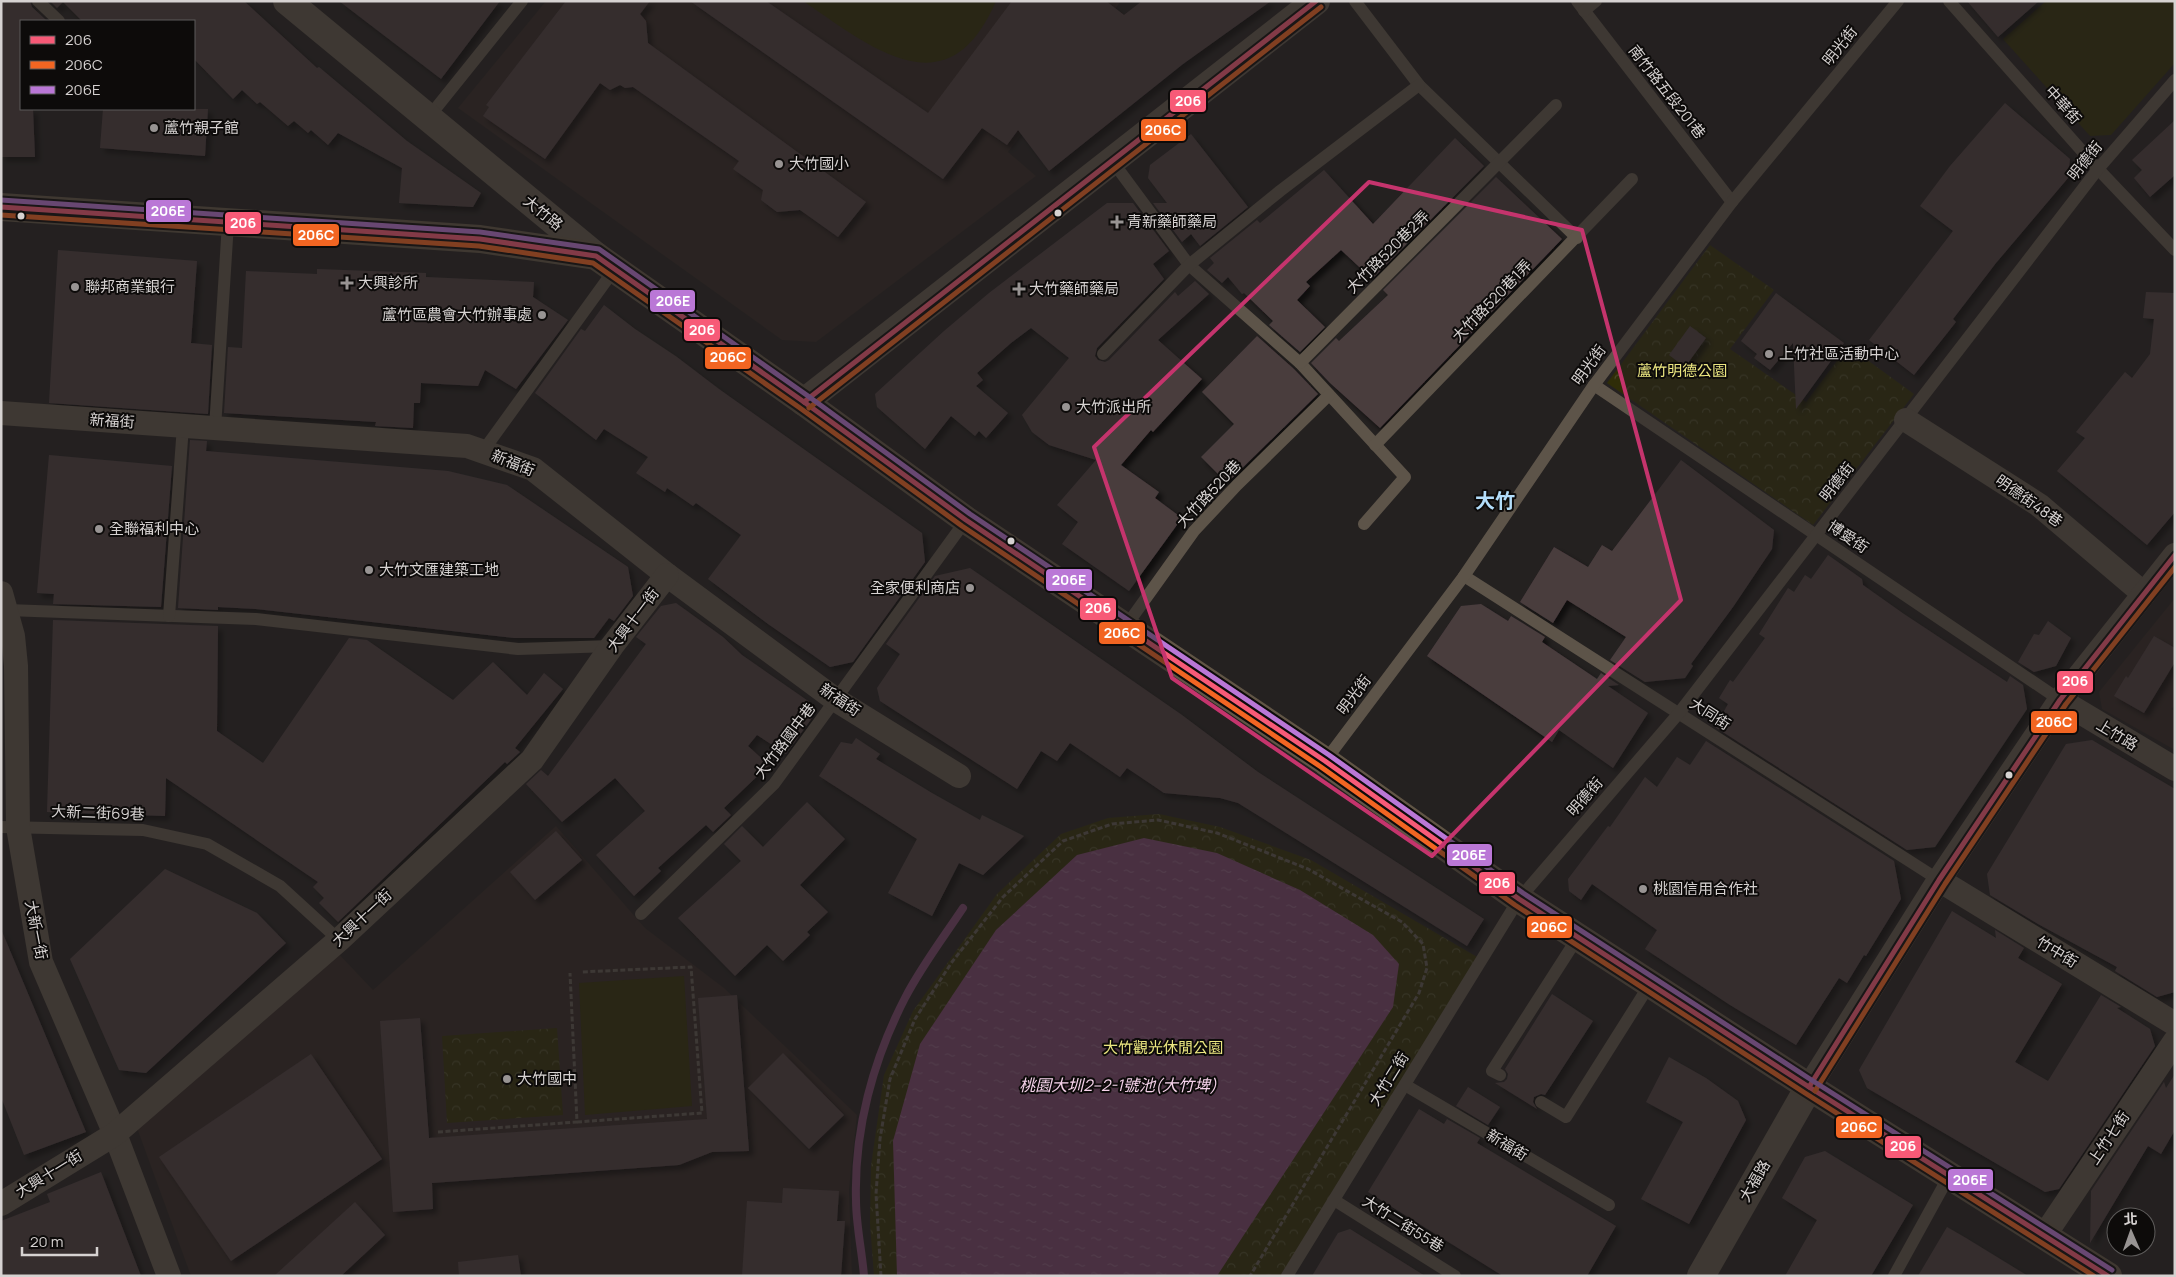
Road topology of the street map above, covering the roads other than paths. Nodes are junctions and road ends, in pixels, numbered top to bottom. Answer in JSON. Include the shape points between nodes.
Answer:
{"nodes":[{"id":1,"x":38,"y":1,"type":"edge"},
{"id":2,"x":287,"y":1,"type":"edge"},
{"id":3,"x":522,"y":1,"type":"edge"},
{"id":4,"x":1316,"y":1,"type":"edge"},
{"id":5,"x":1355,"y":1,"type":"edge"},
{"id":6,"x":1596,"y":1,"type":"edge"},
{"id":7,"x":1898,"y":1,"type":"edge"},
{"id":8,"x":1949,"y":1,"type":"edge"},
{"id":9,"x":1580,"y":6,"type":"edge"},
{"id":10,"x":58,"y":20,"type":"edge"},
{"id":11,"x":2175,"y":80,"type":"edge"},
{"id":12,"x":1418,"y":85,"type":"junction"},
{"id":13,"x":1556,"y":106,"type":"dead end"},
{"id":14,"x":428,"y":118,"type":"junction"},
{"id":15,"x":1113,"y":162,"type":"junction"},
{"id":16,"x":1499,"y":163,"type":"junction"},
{"id":17,"x":2098,"y":169,"type":"junction"},
{"id":18,"x":1632,"y":179,"type":"dead end"},
{"id":19,"x":1732,"y":202,"type":"junction"},
{"id":20,"x":1,"y":207,"type":"edge"},
{"id":21,"x":228,"y":223,"type":"junction"},
{"id":22,"x":1577,"y":238,"type":"junction"},
{"id":23,"x":2175,"y":250,"type":"edge"},
{"id":24,"x":605,"y":263,"type":"junction"},
{"id":25,"x":1189,"y":265,"type":"junction"},
{"id":26,"x":1103,"y":354,"type":"dead end"},
{"id":27,"x":1300,"y":363,"type":"junction"},
{"id":28,"x":1594,"y":385,"type":"junction"},
{"id":29,"x":1329,"y":395,"type":"junction"},
{"id":30,"x":804,"y":402,"type":"junction"},
{"id":31,"x":1,"y":413,"type":"edge"},
{"id":32,"x":1906,"y":420,"type":"junction"},
{"id":33,"x":183,"y":426,"type":"junction"},
{"id":34,"x":214,"y":428,"type":"junction"},
{"id":35,"x":1375,"y":445,"type":"junction"},
{"id":36,"x":483,"y":451,"type":"junction"},
{"id":37,"x":966,"y":520,"type":"junction"},
{"id":38,"x":1364,"y":524,"type":"dead end"},
{"id":39,"x":1816,"y":535,"type":"junction"},
{"id":40,"x":2175,"y":555,"type":"edge"},
{"id":41,"x":667,"y":575,"type":"junction"},
{"id":42,"x":1464,"y":576,"type":"junction"},
{"id":43,"x":2144,"y":594,"type":"junction"},
{"id":44,"x":4,"y":601,"type":"edge"},
{"id":45,"x":169,"y":616,"type":"junction"},
{"id":46,"x":1126,"y":626,"type":"junction"},
{"id":47,"x":7,"y":636,"type":"edge"},
{"id":48,"x":612,"y":646,"type":"junction"},
{"id":49,"x":836,"y":700,"type":"junction"},
{"id":50,"x":2060,"y":700,"type":"junction"},
{"id":51,"x":1679,"y":713,"type":"junction"},
{"id":52,"x":1324,"y":761,"type":"junction"},
{"id":53,"x":2175,"y":769,"type":"edge"},
{"id":54,"x":959,"y":776,"type":"dead end"},
{"id":55,"x":10,"y":827,"type":"edge"},
{"id":56,"x":1939,"y":880,"type":"junction"},
{"id":57,"x":1519,"y":899,"type":"junction"},
{"id":58,"x":641,"y":914,"type":"dead end"},
{"id":59,"x":1578,"y":937,"type":"junction"},
{"id":60,"x":339,"y":940,"type":"junction"},
{"id":61,"x":1650,"y":984,"type":"junction"},
{"id":62,"x":2175,"y":1024,"type":"edge"},
{"id":63,"x":2175,"y":1040,"type":"edge"},
{"id":64,"x":1500,"y":1075,"type":"dead end"},
{"id":65,"x":1404,"y":1084,"type":"junction"},
{"id":66,"x":1808,"y":1087,"type":"junction"},
{"id":67,"x":1541,"y":1102,"type":"dead end"},
{"id":68,"x":115,"y":1134,"type":"junction"},
{"id":69,"x":1949,"y":1176,"type":"junction"},
{"id":70,"x":1334,"y":1200,"type":"junction"},
{"id":71,"x":1,"y":1204,"type":"edge"},
{"id":72,"x":1609,"y":1205,"type":"dead end"},
{"id":73,"x":2044,"y":1236,"type":"junction"},
{"id":74,"x":169,"y":1276,"type":"edge"},
{"id":75,"x":1287,"y":1276,"type":"edge"},
{"id":76,"x":1455,"y":1276,"type":"edge"},
{"id":77,"x":1701,"y":1276,"type":"edge"},
{"id":78,"x":1894,"y":1276,"type":"edge"},
{"id":79,"x":2108,"y":1276,"type":"edge"}],
"edges":[{"from":1,"to":10,"type":"lane"},
{"from":2,"to":14,"type":"street","name":"大竹路"},
{"from":3,"to":14,"type":"lane"},
{"from":4,"to":15,"type":"street"},
{"from":5,"to":12,"type":"lane"},
{"from":6,"to":9,"type":"lane"},
{"from":7,"to":19,"type":"lane","name":"明光街"},
{"from":8,"to":17,"type":"lane","name":"中華街"},
{"from":9,"to":19,"type":"lane","name":"南竹路五段201巷"},
{"from":11,"to":17,"type":"lane","name":"明德街"},
{"from":12,"to":16,"type":"lane"},
{"from":12,"to":25,"type":"lane","via":[[1280,190]]},
{"from":13,"to":16,"type":"lane","name":"大竹路520巷2弄"},
{"from":14,"to":24,"type":"street","name":"大竹路"},
{"from":15,"to":25,"type":"lane"},
{"from":15,"to":30,"type":"street"},
{"from":16,"to":22,"type":"lane"},
{"from":16,"to":27,"type":"lane","name":"大竹路520巷2弄"},
{"from":17,"to":23,"type":"lane","name":"中華街"},
{"from":17,"to":32,"type":"lane","name":"明德街"},
{"from":18,"to":22,"type":"lane","name":"大竹路520巷1弄"},
{"from":19,"to":28,"type":"lane","name":"明光街"},
{"from":20,"to":21,"type":"main road"},
{"from":21,"to":24,"type":"main road","via":[[480,239]]},
{"from":21,"to":34,"type":"lane"},
{"from":22,"to":35,"type":"lane","name":"大竹路520巷1弄"},
{"from":24,"to":30,"type":"main road","name":"大竹路"},
{"from":24,"to":36,"type":"lane"},
{"from":25,"to":26,"type":"lane"},
{"from":25,"to":27,"type":"lane"},
{"from":27,"to":29,"type":"lane"},
{"from":28,"to":39,"type":"lane","name":"博愛街"},
{"from":28,"to":42,"type":"lane","name":"明光街"},
{"from":29,"to":35,"type":"lane"},
{"from":29,"to":46,"type":"lane","name":"大竹路520巷","via":[[1194,531]]},
{"from":30,"to":37,"type":"main road","name":"大竹路"},
{"from":31,"to":33,"type":"street","name":"新福街"},
{"from":32,"to":39,"type":"lane","name":"明德街"},
{"from":32,"to":43,"type":"street","name":"明德街48巷","via":[[2040,506]]},
{"from":33,"to":34,"type":"street","name":"新福街"},
{"from":33,"to":45,"type":"lane"},
{"from":34,"to":36,"type":"street","name":"新福街","via":[[467,446]]},
{"from":35,"to":38,"type":"lane","via":[[1405,477]]},
{"from":36,"to":41,"type":"street","name":"新福街","via":[[533,469]]},
{"from":37,"to":46,"type":"main road","name":"大竹路"},
{"from":37,"to":49,"type":"lane","name":"大竹路國中巷"},
{"from":39,"to":50,"type":"lane","name":"博愛街"},
{"from":39,"to":51,"type":"lane","name":"明德街"},
{"from":40,"to":43,"type":"street"},
{"from":41,"to":48,"type":"street","name":"大興十一街"},
{"from":41,"to":49,"type":"street","name":"新福街"},
{"from":42,"to":51,"type":"lane","name":"大同街"},
{"from":42,"to":52,"type":"lane","name":"明光街"},
{"from":43,"to":50,"type":"street"},
{"from":44,"to":45,"type":"lane"},
{"from":44,"to":47,"type":"street","name":"大新一街"},
{"from":45,"to":48,"type":"lane","via":[[256,619],[518,649]]},
{"from":46,"to":52,"type":"main road","name":"大竹路"},
{"from":47,"to":55,"type":"street","name":"大新一街","via":[[16,666]]},
{"from":48,"to":60,"type":"street","name":"大興十一街","via":[[532,760]]},
{"from":49,"to":54,"type":"street","name":"新福街"},
{"from":49,"to":58,"type":"lane","name":"大竹路國中巷","via":[[774,784]]},
{"from":50,"to":53,"type":"street","name":"上竹路"},
{"from":50,"to":56,"type":"street"},
{"from":51,"to":56,"type":"lane","name":"大同街"},
{"from":51,"to":57,"type":"lane","name":"明德街"},
{"from":52,"to":57,"type":"main road","name":"大竹路"},
{"from":55,"to":60,"type":"lane","name":"大新二街69巷","via":[[143,830],[207,844],[280,886]]},
{"from":55,"to":68,"type":"street","name":"大新一街","via":[[41,962]]},
{"from":56,"to":62,"type":"street","name":"竹中街"},
{"from":56,"to":66,"type":"street"},
{"from":57,"to":59,"type":"main road","name":"大竹路"},
{"from":57,"to":65,"type":"lane","name":"大竹二街"},
{"from":59,"to":61,"type":"main road","name":"大竹路"},
{"from":59,"to":64,"type":"lane","via":[[1492,1071]]},
{"from":60,"to":68,"type":"street","name":"大興十一街"},
{"from":61,"to":66,"type":"main road","name":"大竹路"},
{"from":61,"to":67,"type":"lane","via":[[1566,1117]]},
{"from":63,"to":73,"type":"street","name":"上竹七街"},
{"from":65,"to":70,"type":"lane","name":"大竹二街"},
{"from":65,"to":72,"type":"lane","name":"新福街"},
{"from":66,"to":69,"type":"main road","name":"大竹路"},
{"from":66,"to":77,"type":"street","name":"大福路"},
{"from":68,"to":71,"type":"street","name":"大興十一街"},
{"from":68,"to":74,"type":"street","name":"大新一街"},
{"from":69,"to":73,"type":"main road","name":"大竹路"},
{"from":69,"to":78,"type":"lane"},
{"from":70,"to":75,"type":"lane","name":"大竹二街"},
{"from":70,"to":76,"type":"lane","name":"大竹二街55巷"},
{"from":73,"to":79,"type":"main road","name":"大竹路"}]}
